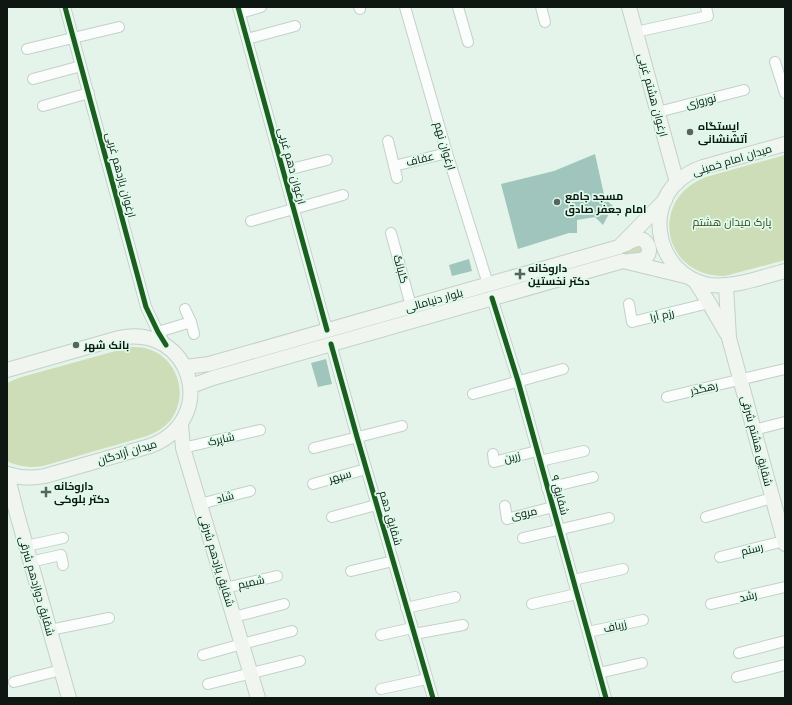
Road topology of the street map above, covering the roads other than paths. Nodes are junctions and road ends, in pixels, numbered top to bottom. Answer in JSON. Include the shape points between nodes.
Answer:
{"nodes":[{"id":1,"x":67,"y":7,"type":"edge"},
{"id":2,"x":261,"y":7,"type":"edge"},
{"id":3,"x":405,"y":7,"type":"edge"},
{"id":4,"x":458,"y":7,"type":"edge"},
{"id":5,"x":541,"y":7,"type":"edge"},
{"id":6,"x":629,"y":7,"type":"edge"},
{"id":7,"x":706,"y":7,"type":"edge"},
{"id":8,"x":239,"y":10,"type":"edge"},
{"id":9,"x":545,"y":22,"type":"dead end"},
{"id":10,"x":294,"y":26,"type":"dead end"},
{"id":11,"x":119,"y":27,"type":"dead end"},
{"id":12,"x":636,"y":32,"type":"junction"},
{"id":13,"x":74,"y":38,"type":"junction"},
{"id":14,"x":247,"y":39,"type":"junction"},
{"id":15,"x":468,"y":42,"type":"dead end"},
{"id":16,"x":27,"y":49,"type":"dead end"},
{"id":17,"x":775,"y":62,"type":"dead end"},
{"id":18,"x":81,"y":66,"type":"junction"},
{"id":19,"x":33,"y":78,"type":"dead end"},
{"id":20,"x":744,"y":90,"type":"dead end"},
{"id":21,"x":89,"y":93,"type":"junction"},
{"id":22,"x":785,"y":93,"type":"edge"},
{"id":23,"x":43,"y":106,"type":"dead end"},
{"id":24,"x":658,"y":112,"type":"junction"},
{"id":25,"x":388,"y":141,"type":"dead end"},
{"id":26,"x":785,"y":144,"type":"edge"},
{"id":27,"x":446,"y":153,"type":"junction"},
{"id":28,"x":327,"y":160,"type":"dead end"},
{"id":29,"x":394,"y":166,"type":"junction"},
{"id":30,"x":283,"y":171,"type":"junction"},
{"id":31,"x":397,"y":178,"type":"dead end"},
{"id":32,"x":677,"y":183,"type":"junction"},
{"id":33,"x":343,"y":195,"type":"dead end"},
{"id":34,"x":665,"y":200,"type":"junction"},
{"id":35,"x":294,"y":209,"type":"junction"},
{"id":36,"x":251,"y":221,"type":"dead end"},
{"id":37,"x":391,"y":232,"type":"dead end"},
{"id":38,"x":619,"y":247,"type":"junction"},
{"id":39,"x":623,"y":261,"type":"junction"},
{"id":40,"x":785,"y":271,"type":"edge"},
{"id":41,"x":690,"y":278,"type":"junction"},
{"id":42,"x":488,"y":284,"type":"junction"},
{"id":43,"x":726,"y":286,"type":"junction"},
{"id":44,"x":492,"y":298,"type":"junction"},
{"id":45,"x":709,"y":303,"type":"junction"},
{"id":46,"x":629,"y":304,"type":"dead end"},
{"id":47,"x":411,"y":306,"type":"junction"},
{"id":48,"x":185,"y":309,"type":"dead end"},
{"id":49,"x":191,"y":322,"type":"junction"},
{"id":50,"x":327,"y":330,"type":"junction"},
{"id":51,"x":158,"y":332,"type":"junction"},
{"id":52,"x":194,"y":334,"type":"dead end"},
{"id":53,"x":729,"y":338,"type":"junction"},
{"id":54,"x":331,"y":344,"type":"junction"},
{"id":55,"x":166,"y":345,"type":"junction"},
{"id":56,"x":185,"y":367,"type":"junction"},
{"id":57,"x":563,"y":369,"type":"dead end"},
{"id":58,"x":785,"y":369,"type":"edge"},
{"id":59,"x":7,"y":370,"type":"edge"},
{"id":60,"x":740,"y":380,"type":"junction"},
{"id":61,"x":518,"y":382,"type":"junction"},
{"id":62,"x":190,"y":386,"type":"junction"},
{"id":63,"x":473,"y":394,"type":"dead end"},
{"id":64,"x":667,"y":397,"type":"dead end"},
{"id":65,"x":785,"y":422,"type":"edge"},
{"id":66,"x":181,"y":424,"type":"junction"},
{"id":67,"x":402,"y":426,"type":"dead end"},
{"id":68,"x":260,"y":430,"type":"dead end"},
{"id":69,"x":754,"y":430,"type":"junction"},
{"id":70,"x":357,"y":437,"type":"junction"},
{"id":71,"x":183,"y":448,"type":"junction"},
{"id":72,"x":314,"y":448,"type":"dead end"},
{"id":73,"x":537,"y":451,"type":"junction"},
{"id":74,"x":584,"y":451,"type":"dead end"},
{"id":75,"x":493,"y":454,"type":"dead end"},
{"id":76,"x":540,"y":461,"type":"junction"},
{"id":77,"x":366,"y":469,"type":"junction"},
{"id":78,"x":7,"y":474,"type":"edge"},
{"id":79,"x":593,"y":477,"type":"dead end"},
{"id":80,"x":313,"y":484,"type":"dead end"},
{"id":81,"x":547,"y":488,"type":"junction"},
{"id":82,"x":250,"y":491,"type":"dead end"},
{"id":83,"x":772,"y":498,"type":"junction"},
{"id":84,"x":200,"y":504,"type":"junction"},
{"id":85,"x":376,"y":505,"type":"junction"},
{"id":86,"x":505,"y":506,"type":"dead end"},
{"id":87,"x":553,"y":507,"type":"junction"},
{"id":88,"x":781,"y":514,"type":"edge"},
{"id":89,"x":12,"y":515,"type":"edge"},
{"id":90,"x":332,"y":517,"type":"dead end"},
{"id":91,"x":706,"y":517,"type":"dead end"},
{"id":92,"x":608,"y":518,"type":"dead end"},
{"id":93,"x":559,"y":530,"type":"junction"},
{"id":94,"x":63,"y":538,"type":"dead end"},
{"id":95,"x":523,"y":538,"type":"dead end"},
{"id":96,"x":785,"y":542,"type":"edge"},
{"id":97,"x":26,"y":546,"type":"junction"},
{"id":98,"x":720,"y":557,"type":"dead end"},
{"id":99,"x":393,"y":561,"type":"junction"},
{"id":100,"x":30,"y":562,"type":"junction"},
{"id":101,"x":63,"y":565,"type":"dead end"},
{"id":102,"x":623,"y":569,"type":"dead end"},
{"id":103,"x":351,"y":571,"type":"dead end"},
{"id":104,"x":277,"y":576,"type":"dead end"},
{"id":105,"x":573,"y":580,"type":"junction"},
{"id":106,"x":225,"y":588,"type":"junction"},
{"id":107,"x":785,"y":588,"type":"edge"},
{"id":108,"x":577,"y":594,"type":"junction"},
{"id":109,"x":455,"y":596,"type":"dead end"},
{"id":110,"x":284,"y":604,"type":"dead end"},
{"id":111,"x":532,"y":604,"type":"dead end"},
{"id":112,"x":711,"y":604,"type":"dead end"},
{"id":113,"x":406,"y":608,"type":"junction"},
{"id":114,"x":234,"y":617,"type":"junction"},
{"id":115,"x":109,"y":618,"type":"dead end"},
{"id":116,"x":643,"y":620,"type":"dead end"},
{"id":117,"x":463,"y":625,"type":"dead end"},
{"id":118,"x":50,"y":630,"type":"junction"},
{"id":119,"x":292,"y":631,"type":"dead end"},
{"id":120,"x":413,"y":631,"type":"junction"},
{"id":121,"x":588,"y":632,"type":"junction"},
{"id":122,"x":381,"y":635,"type":"dead end"},
{"id":123,"x":785,"y":641,"type":"edge"},
{"id":124,"x":242,"y":644,"type":"junction"},
{"id":125,"x":739,"y":653,"type":"dead end"},
{"id":126,"x":203,"y":655,"type":"dead end"},
{"id":127,"x":300,"y":661,"type":"dead end"},
{"id":128,"x":642,"y":663,"type":"dead end"},
{"id":129,"x":785,"y":665,"type":"edge"},
{"id":130,"x":61,"y":670,"type":"junction"},
{"id":131,"x":599,"y":673,"type":"junction"},
{"id":132,"x":251,"y":674,"type":"junction"},
{"id":133,"x":737,"y":677,"type":"dead end"},
{"id":134,"x":427,"y":679,"type":"junction"},
{"id":135,"x":14,"y":682,"type":"dead end"},
{"id":136,"x":208,"y":684,"type":"dead end"},
{"id":137,"x":381,"y":689,"type":"dead end"},
{"id":138,"x":69,"y":698,"type":"edge"},
{"id":139,"x":258,"y":698,"type":"edge"},
{"id":140,"x":433,"y":698,"type":"edge"},
{"id":141,"x":606,"y":698,"type":"edge"}],
"edges":[{"from":1,"to":13,"type":"street","name":"ارغوان یازدهم غربی"},
{"from":2,"to":8,"type":"street"},
{"from":3,"to":27,"type":"street","name":"ارغوان نهم"},
{"from":4,"to":15,"type":"street"},
{"from":5,"to":9,"type":"street"},
{"from":6,"to":12,"type":"main road","name":"ارغوان هشتم غربی"},
{"from":7,"to":12,"type":"street","via":[[708,16]]},
{"from":8,"to":14,"type":"street","name":"ارغوان دهم غربی"},
{"from":10,"to":14,"type":"street"},
{"from":11,"to":13,"type":"street"},
{"from":12,"to":24,"type":"main road","name":"ارغوان هشتم غربی"},
{"from":13,"to":16,"type":"street"},
{"from":13,"to":18,"type":"street","name":"ارغوان یازدهم غربی"},
{"from":14,"to":30,"type":"street","name":"ارغوان دهم غربی"},
{"from":17,"to":22,"type":"street"},
{"from":18,"to":19,"type":"street"},
{"from":18,"to":21,"type":"street","name":"ارغوان یازدهم غربی"},
{"from":20,"to":24,"type":"street","name":"نوروزی"},
{"from":21,"to":23,"type":"street"},
{"from":21,"to":51,"type":"street","name":"ارغوان یازدهم غربی","via":[[146,307]]},
{"from":24,"to":32,"type":"main road","name":"ارغوان هشتم غربی"},
{"from":25,"to":29,"type":"street"},
{"from":26,"to":32,"type":"main road","name":"میدان امام خمینی","via":[[694,170]]},
{"from":27,"to":29,"type":"street","name":"عفاف"},
{"from":27,"to":42,"type":"street","name":"ارغوان نهم"},
{"from":28,"to":30,"type":"street"},
{"from":29,"to":31,"type":"street"},
{"from":30,"to":35,"type":"street","name":"ارغوان دهم غربی"},
{"from":32,"to":34,"type":"main road","name":"میدان امام خمینی"},
{"from":33,"to":35,"type":"street"},
{"from":34,"to":38,"type":"main road","name":"بلوار دنیامالی"},
{"from":34,"to":41,"type":"main road","name":"میدان امام خمینی","via":[[659,220],[661,242],[670,261]]},
{"from":35,"to":36,"type":"street"},
{"from":35,"to":50,"type":"street","name":"ارغوان دهم غربی"},
{"from":37,"to":47,"type":"street","name":"گلبانگ"},
{"from":38,"to":39,"type":"main road","via":[[640,239],[648,245],[648,255],[645,258]]},
{"from":38,"to":42,"type":"main road","name":"بلوار دنیامالی"},
{"from":39,"to":41,"type":"main road","name":"بلوار دنیامالی"},
{"from":39,"to":44,"type":"main road","name":"بلوار دنیامالی"},
{"from":40,"to":43,"type":"main road"},
{"from":41,"to":43,"type":"main road","via":[[704,284]]},
{"from":41,"to":45,"type":"main road","name":"شقایق هشتم شرقی"},
{"from":42,"to":47,"type":"main road","name":"بلوار دنیامالی"},
{"from":43,"to":53,"type":"main road","name":"شقایق هشتم شرقی"},
{"from":44,"to":54,"type":"main road","name":"بلوار دنیامالی"},
{"from":44,"to":61,"type":"street","name":"شقایق ۹"},
{"from":45,"to":46,"type":"street","name":"رزم آرا","via":[[632,322]]},
{"from":45,"to":53,"type":"main road","name":"شقایق هشتم شرقی"},
{"from":47,"to":50,"type":"main road","name":"بلوار دنیامالی"},
{"from":48,"to":49,"type":"street"},
{"from":49,"to":51,"type":"street"},
{"from":49,"to":52,"type":"street"},
{"from":50,"to":56,"type":"main road","name":"بلوار دنیامالی","via":[[209,364]]},
{"from":51,"to":55,"type":"street","name":"ارغوان یازدهم غربی"},
{"from":53,"to":60,"type":"main road","name":"شقایق هشتم شرقی"},
{"from":54,"to":62,"type":"main road","name":"بلوار دنیامالی"},
{"from":54,"to":70,"type":"street","name":"شقایق دهم"},
{"from":55,"to":56,"type":"main road","name":"میدان آزادگان"},
{"from":55,"to":59,"type":"main road","name":"میدان آزادگان","via":[[148,337],[129,336]]},
{"from":56,"to":62,"type":"main road","name":"میدان آزادگان"},
{"from":57,"to":61,"type":"street"},
{"from":58,"to":60,"type":"street","name":"رهگذر"},
{"from":60,"to":64,"type":"street","name":"رهگذر"},
{"from":60,"to":69,"type":"main road","name":"شقایق هشتم شرقی"},
{"from":61,"to":63,"type":"street"},
{"from":61,"to":73,"type":"street","name":"شقایق ۹"},
{"from":62,"to":66,"type":"main road","name":"میدان آزادگان","via":[[189,406]]},
{"from":65,"to":69,"type":"street"},
{"from":66,"to":71,"type":"main road","name":"شقایق یازدهم شرقی"},
{"from":66,"to":78,"type":"main road","name":"میدان آزادگان","via":[[159,443],[53,474],[26,478]]},
{"from":67,"to":70,"type":"street"},
{"from":68,"to":71,"type":"street","name":"شاپرک"},
{"from":69,"to":83,"type":"main road","name":"شقایق هشتم شرقی"},
{"from":70,"to":72,"type":"street"},
{"from":70,"to":77,"type":"street","name":"شقایق دهم"},
{"from":71,"to":84,"type":"main road","name":"شقایق یازدهم شرقی"},
{"from":73,"to":75,"type":"street","name":"زرین","via":[[494,462]]},
{"from":73,"to":76,"type":"street","name":"شقایق ۹"},
{"from":74,"to":76,"type":"street"},
{"from":76,"to":81,"type":"street","name":"شقایق ۹"},
{"from":77,"to":80,"type":"street","name":"سپهر"},
{"from":77,"to":85,"type":"street","name":"شقایق دهم"},
{"from":78,"to":89,"type":"main road","name":"شقایق دوازدهم شرقی"},
{"from":79,"to":81,"type":"street"},
{"from":81,"to":87,"type":"street","name":"شقایق ۹"},
{"from":82,"to":84,"type":"street","name":"شاد"},
{"from":83,"to":88,"type":"main road","name":"شقایق هشتم شرقی"},
{"from":83,"to":91,"type":"street"},
{"from":84,"to":106,"type":"main road","name":"شقایق یازدهم شرقی"},
{"from":85,"to":90,"type":"street"},
{"from":85,"to":99,"type":"street","name":"شقایق دهم"},
{"from":86,"to":87,"type":"street","name":"مروی","via":[[507,518]]},
{"from":87,"to":93,"type":"street","name":"شقایق ۹"},
{"from":88,"to":96,"type":"main road","name":"شقایق هشتم شرقی"},
{"from":89,"to":97,"type":"main road","name":"شقایق دوازدهم شرقی"},
{"from":92,"to":93,"type":"street"},
{"from":93,"to":95,"type":"street"},
{"from":93,"to":105,"type":"street","name":"شقایق ۹"},
{"from":94,"to":97,"type":"street"},
{"from":96,"to":98,"type":"street","name":"رستم"},
{"from":97,"to":100,"type":"main road","name":"شقایق دوازدهم شرقی"},
{"from":99,"to":103,"type":"street"},
{"from":99,"to":113,"type":"street","name":"شقایق دهم"},
{"from":100,"to":101,"type":"street","via":[[61,555]]},
{"from":100,"to":118,"type":"main road","name":"شقایق دوازدهم شرقی"},
{"from":102,"to":105,"type":"street"},
{"from":104,"to":106,"type":"street","name":"شمیم"},
{"from":105,"to":108,"type":"street","name":"شقایق ۹"},
{"from":106,"to":114,"type":"main road","name":"شقایق یازدهم شرقی"},
{"from":107,"to":112,"type":"street","name":"رشد"},
{"from":108,"to":111,"type":"street"},
{"from":108,"to":121,"type":"street","name":"شقایق ۹"},
{"from":109,"to":113,"type":"street"},
{"from":110,"to":114,"type":"street"},
{"from":113,"to":120,"type":"street","name":"شقایق دهم"},
{"from":114,"to":124,"type":"main road","name":"شقایق یازدهم شرقی"},
{"from":115,"to":118,"type":"street"},
{"from":116,"to":121,"type":"street","name":"زرباف"},
{"from":117,"to":120,"type":"street"},
{"from":118,"to":130,"type":"main road","name":"شقایق دوازدهم شرقی"},
{"from":119,"to":124,"type":"street"},
{"from":120,"to":122,"type":"street"},
{"from":120,"to":134,"type":"street","name":"شقایق دهم"},
{"from":121,"to":131,"type":"street","name":"شقایق ۹"},
{"from":123,"to":125,"type":"street"},
{"from":124,"to":126,"type":"street"},
{"from":124,"to":132,"type":"main road","name":"شقایق یازدهم شرقی"},
{"from":127,"to":132,"type":"street"},
{"from":128,"to":131,"type":"street"},
{"from":129,"to":133,"type":"street"},
{"from":130,"to":135,"type":"street"},
{"from":130,"to":138,"type":"main road","name":"شقایق دوازدهم شرقی"},
{"from":131,"to":141,"type":"street","name":"شقایق ۹"},
{"from":132,"to":136,"type":"street"},
{"from":132,"to":139,"type":"main road","name":"شقایق یازدهم شرقی"},
{"from":134,"to":137,"type":"street"},
{"from":134,"to":140,"type":"street","name":"شقایق دهم"}]}
